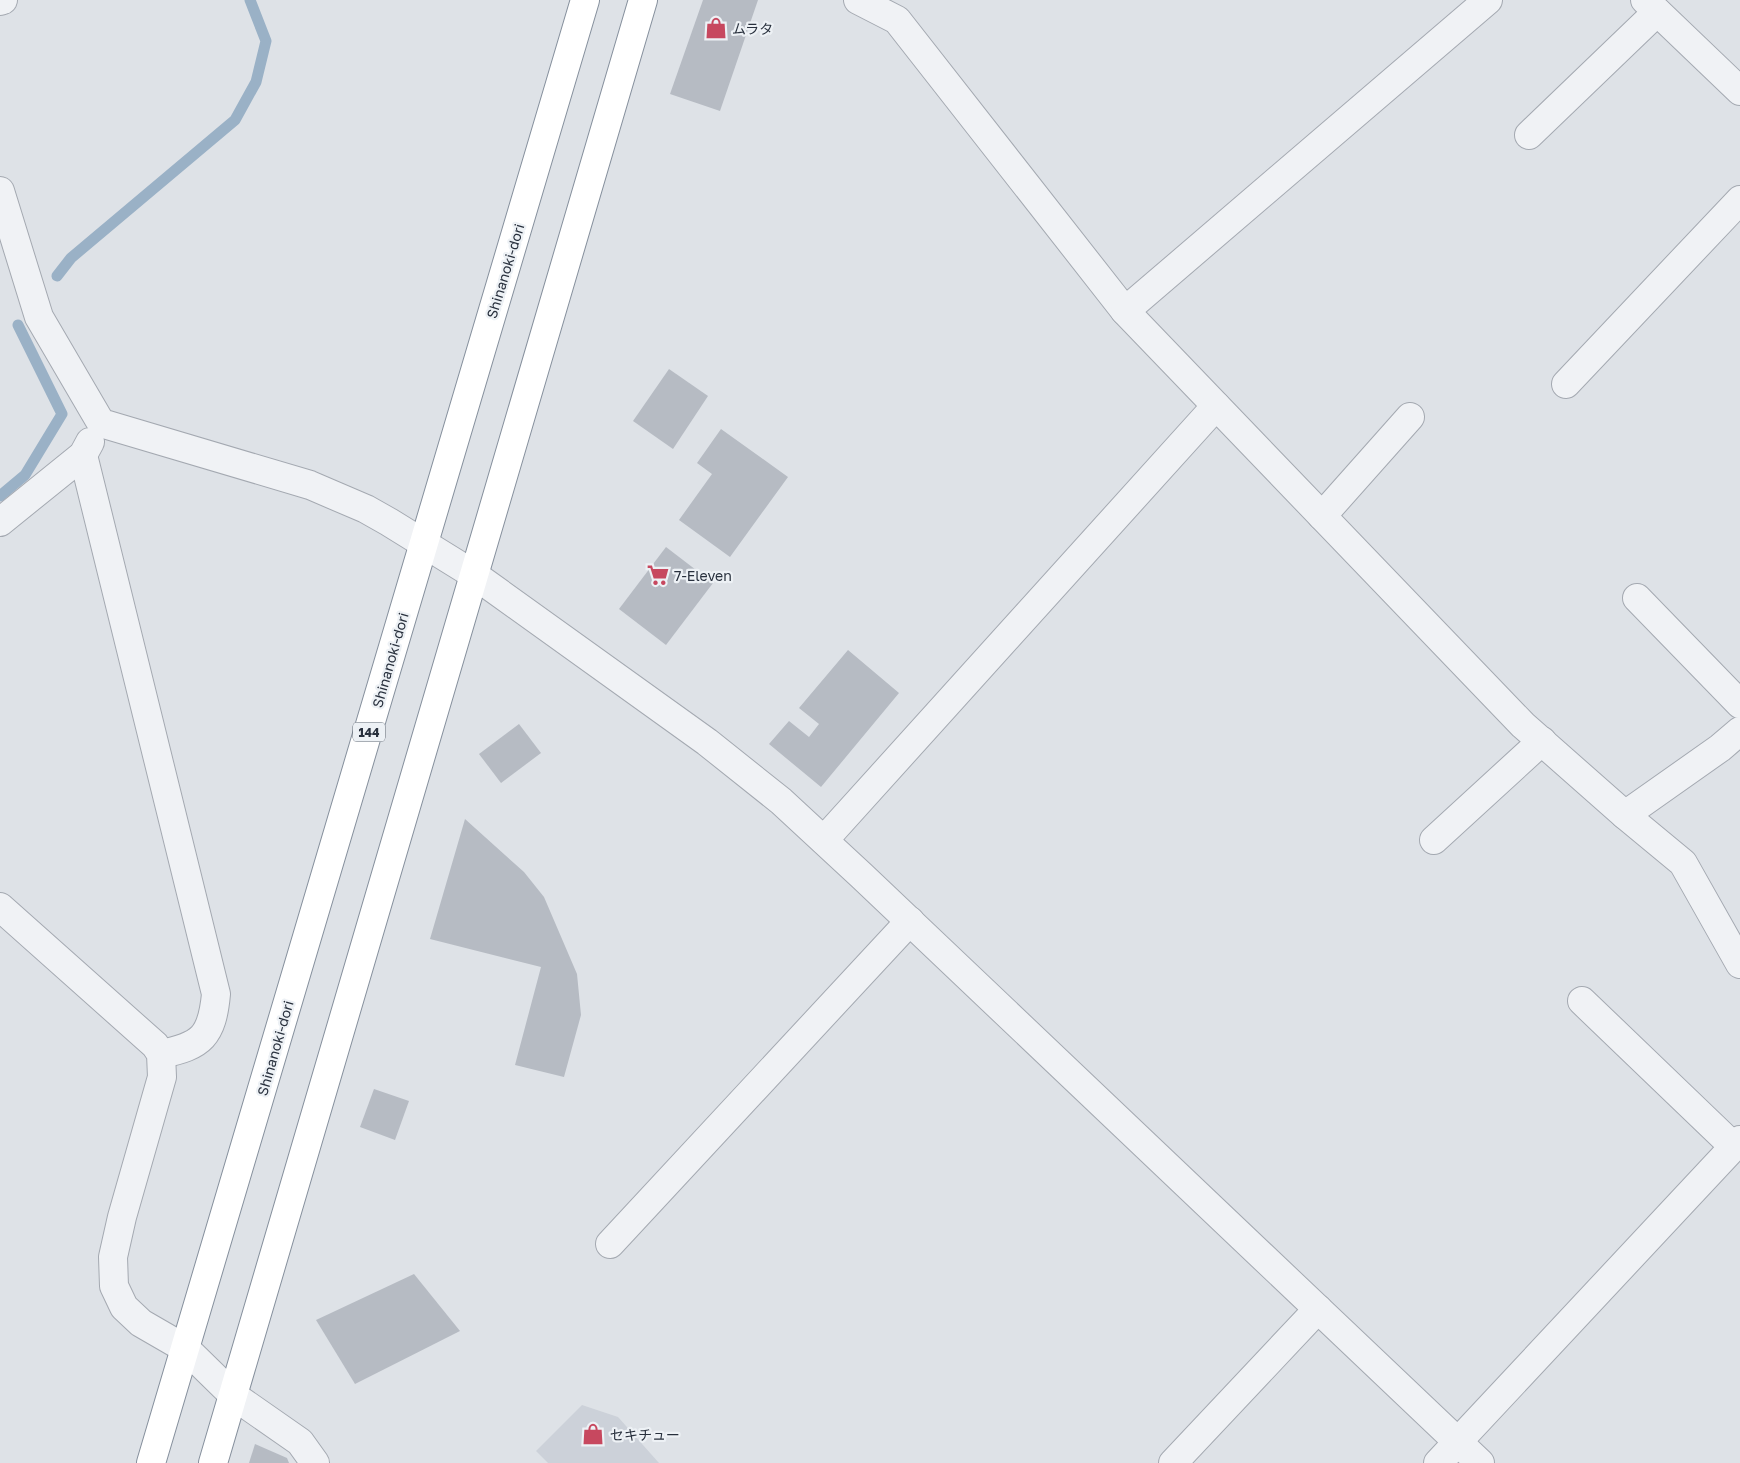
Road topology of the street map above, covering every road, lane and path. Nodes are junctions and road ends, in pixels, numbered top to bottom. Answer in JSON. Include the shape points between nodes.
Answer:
{"nodes":[{"id":1,"x":585,"y":0,"type":"edge"},
{"id":2,"x":643,"y":0,"type":"edge"},
{"id":3,"x":858,"y":0,"type":"edge"},
{"id":4,"x":1488,"y":0,"type":"edge"},
{"id":5,"x":1651,"y":6,"type":"edge"},
{"id":6,"x":1740,"y":91,"type":"edge"},
{"id":7,"x":1530,"y":135,"type":"dead end"},
{"id":8,"x":0,"y":191,"type":"edge"},
{"id":9,"x":1740,"y":200,"type":"edge"},
{"id":10,"x":1124,"y":311,"type":"junction"},
{"id":11,"x":1566,"y":384,"type":"dead end"},
{"id":12,"x":1216,"y":406,"type":"junction"},
{"id":13,"x":1410,"y":417,"type":"dead end"},
{"id":14,"x":101,"y":423,"type":"junction"},
{"id":15,"x":83,"y":455,"type":"junction"},
{"id":16,"x":1322,"y":516,"type":"junction"},
{"id":17,"x":0,"y":522,"type":"edge"},
{"id":18,"x":424,"y":544,"type":"junction"},
{"id":19,"x":473,"y":574,"type":"junction"},
{"id":20,"x":1637,"y":598,"type":"dead end"},
{"id":21,"x":1740,"y":704,"type":"edge"},
{"id":22,"x":1740,"y":731,"type":"edge"},
{"id":23,"x":1542,"y":741,"type":"junction"},
{"id":24,"x":1625,"y":815,"type":"junction"},
{"id":25,"x":824,"y":840,"type":"junction"},
{"id":26,"x":1434,"y":840,"type":"dead end"},
{"id":27,"x":0,"y":907,"type":"edge"},
{"id":28,"x":910,"y":921,"type":"junction"},
{"id":29,"x":1740,"y":964,"type":"edge"},
{"id":30,"x":1582,"y":1001,"type":"dead end"},
{"id":31,"x":161,"y":1054,"type":"junction"},
{"id":32,"x":1737,"y":1143,"type":"edge"},
{"id":33,"x":610,"y":1244,"type":"dead end"},
{"id":34,"x":1318,"y":1309,"type":"junction"},
{"id":35,"x":186,"y":1349,"type":"junction"},
{"id":36,"x":234,"y":1396,"type":"junction"},
{"id":37,"x":1459,"y":1443,"type":"junction"},
{"id":38,"x":151,"y":1463,"type":"edge"},
{"id":39,"x":213,"y":1463,"type":"edge"},
{"id":40,"x":315,"y":1463,"type":"edge"},
{"id":41,"x":1173,"y":1463,"type":"edge"},
{"id":42,"x":1438,"y":1463,"type":"edge"},
{"id":43,"x":1480,"y":1463,"type":"edge"}],
"edges":[{"from":1,"to":18,"type":"highway","name":"Shinanoki-dori","number":"144"},
{"from":2,"to":19,"type":"highway"},
{"from":3,"to":10,"type":"street","via":[[897,20]]},
{"from":4,"to":10,"type":"street"},
{"from":5,"to":6,"type":"street"},
{"from":5,"to":7,"type":"street"},
{"from":8,"to":14,"type":"street","via":[[39,317]]},
{"from":9,"to":11,"type":"street"},
{"from":10,"to":12,"type":"street"},
{"from":12,"to":16,"type":"street"},
{"from":12,"to":25,"type":"street"},
{"from":13,"to":16,"type":"street"},
{"from":14,"to":15,"type":"street"},
{"from":14,"to":18,"type":"street","via":[[310,485],[366,509]]},
{"from":15,"to":17,"type":"street"},
{"from":15,"to":31,"type":"street","via":[[216,994],[214,1016],[205,1034],[188,1048]]},
{"from":16,"to":23,"type":"street"},
{"from":18,"to":19,"type":"street"},
{"from":18,"to":35,"type":"highway","name":"Shinanoki-dori","number":"144"},
{"from":19,"to":25,"type":"street","via":[[707,742]]},
{"from":19,"to":36,"type":"highway"},
{"from":20,"to":21,"type":"street"},
{"from":22,"to":24,"type":"street"},
{"from":23,"to":24,"type":"street"},
{"from":23,"to":26,"type":"street"},
{"from":24,"to":29,"type":"street","via":[[1683,862]]},
{"from":25,"to":28,"type":"street"},
{"from":27,"to":31,"type":"street","via":[[155,1044]]},
{"from":28,"to":33,"type":"street"},
{"from":28,"to":34,"type":"street"},
{"from":30,"to":32,"type":"street"},
{"from":31,"to":35,"type":"street","via":[[162,1077],[122,1217],[114,1257],[114,1286],[124,1306],[142,1323]]},
{"from":32,"to":37,"type":"street"},
{"from":34,"to":37,"type":"street"},
{"from":34,"to":41,"type":"street"},
{"from":35,"to":36,"type":"street"},
{"from":35,"to":38,"type":"highway","name":"Shinanoki-dori","number":"144"},
{"from":36,"to":39,"type":"highway"},
{"from":36,"to":40,"type":"street","via":[[300,1442]]},
{"from":37,"to":42,"type":"street"},
{"from":37,"to":43,"type":"street"}]}
